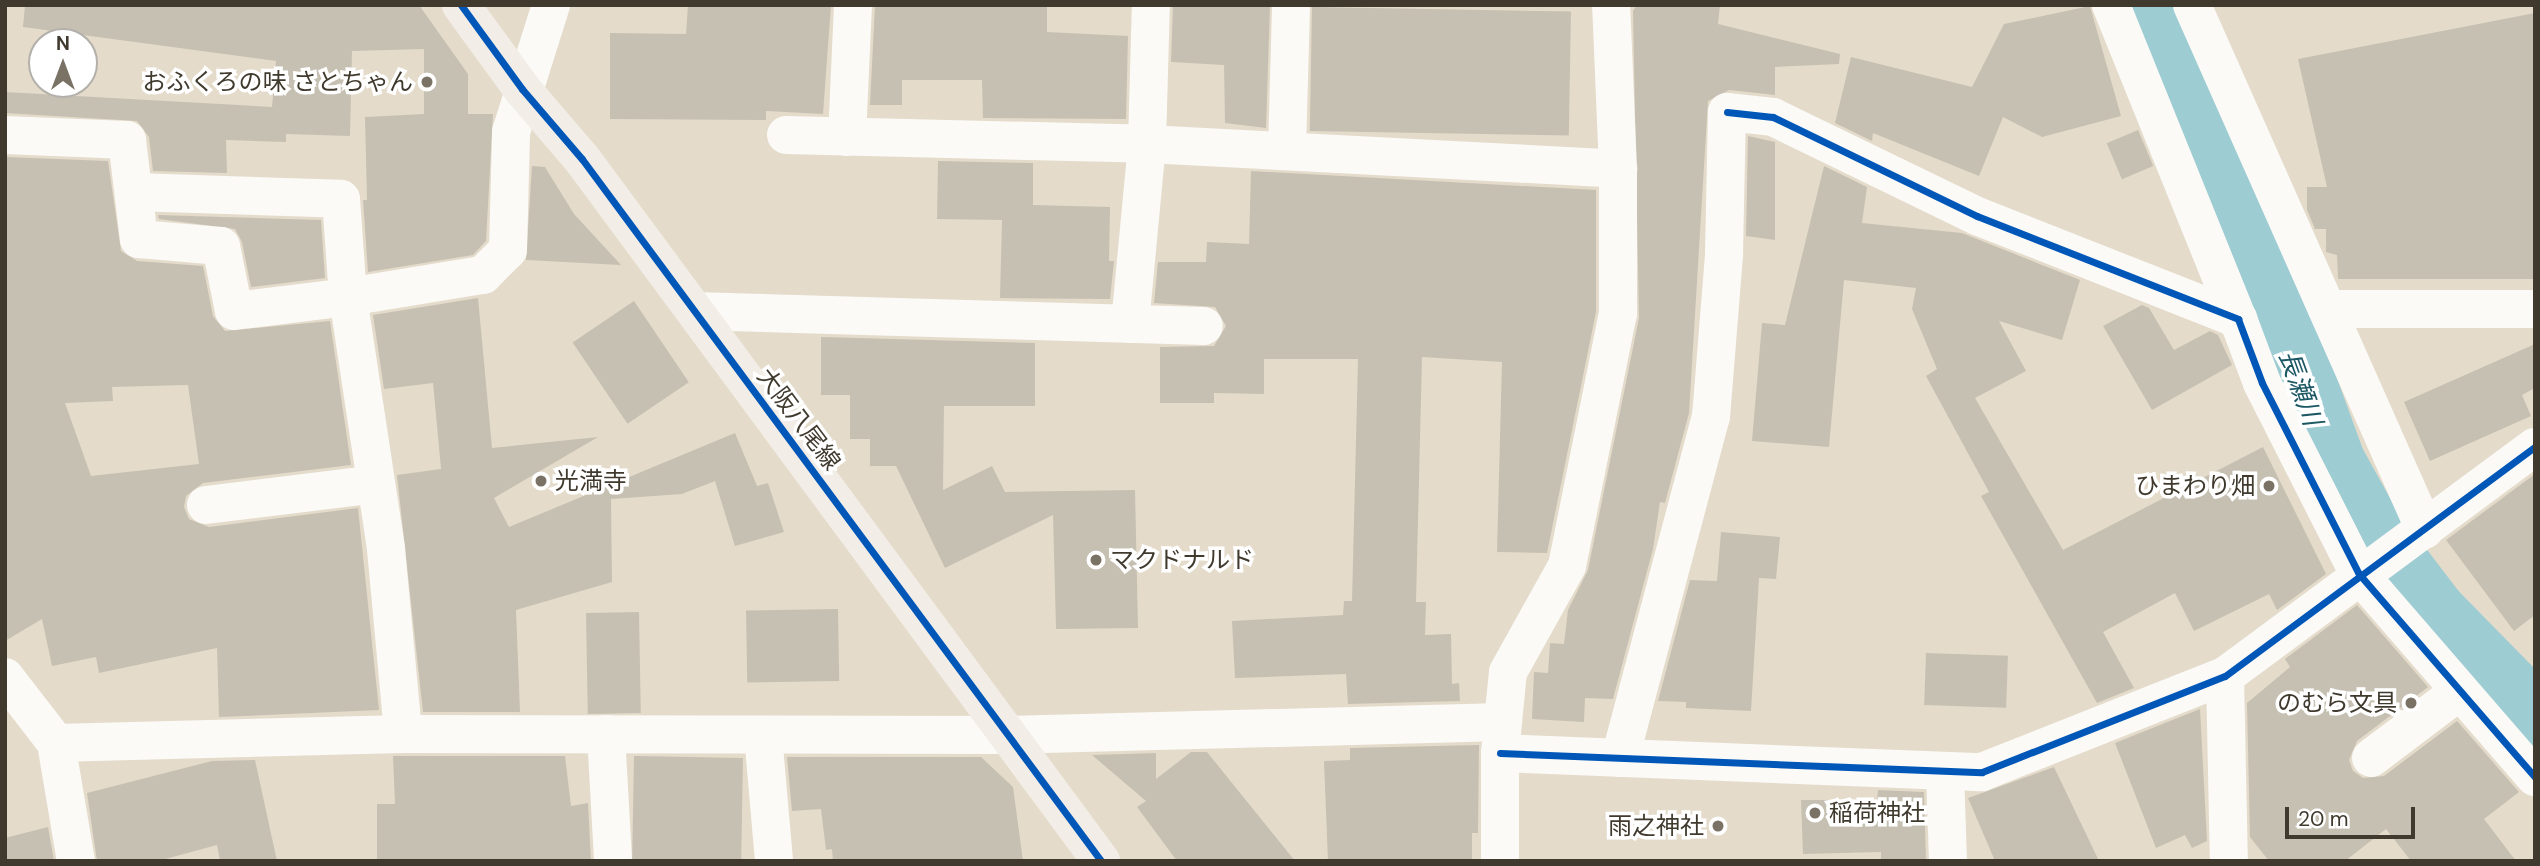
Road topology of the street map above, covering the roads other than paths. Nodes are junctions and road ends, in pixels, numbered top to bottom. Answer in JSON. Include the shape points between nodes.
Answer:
{"nodes":[{"id":1,"x":461,"y":5,"type":"edge"},
{"id":2,"x":551,"y":5,"type":"edge"},
{"id":3,"x":853,"y":5,"type":"edge"},
{"id":4,"x":1152,"y":5,"type":"edge"},
{"id":5,"x":1611,"y":5,"type":"edge"},
{"id":6,"x":2111,"y":5,"type":"edge"},
{"id":7,"x":2192,"y":5,"type":"edge"},
{"id":8,"x":1291,"y":9,"type":"dead end"},
{"id":9,"x":522,"y":89,"type":"junction"},
{"id":10,"x":5,"y":135,"type":"edge"},
{"id":11,"x":786,"y":135,"type":"dead end"},
{"id":12,"x":847,"y":136,"type":"junction"},
{"id":13,"x":1147,"y":144,"type":"junction"},
{"id":14,"x":1286,"y":151,"type":"junction"},
{"id":15,"x":1618,"y":169,"type":"junction"},
{"id":16,"x":134,"y":191,"type":"junction"},
{"id":17,"x":348,"y":297,"type":"junction"},
{"id":18,"x":2327,"y":309,"type":"junction"},
{"id":19,"x":2535,"y":309,"type":"edge"},
{"id":20,"x":695,"y":312,"type":"junction"},
{"id":21,"x":2238,"y":319,"type":"junction"},
{"id":22,"x":1130,"y":324,"type":"junction"},
{"id":23,"x":1205,"y":326,"type":"dead end"},
{"id":24,"x":2535,"y":447,"type":"edge"},
{"id":25,"x":376,"y":484,"type":"junction"},
{"id":26,"x":206,"y":505,"type":"dead end"},
{"id":27,"x":2391,"y":553,"type":"junction"},
{"id":28,"x":2225,"y":676,"type":"junction"},
{"id":29,"x":5,"y":677,"type":"edge"},
{"id":30,"x":2460,"y":691,"type":"junction"},
{"id":31,"x":403,"y":734,"type":"junction"},
{"id":32,"x":606,"y":734,"type":"junction"},
{"id":33,"x":762,"y":735,"type":"junction"},
{"id":34,"x":1008,"y":735,"type":"junction"},
{"id":35,"x":1502,"y":737,"type":"junction"},
{"id":36,"x":56,"y":743,"type":"junction"},
{"id":37,"x":1620,"y":758,"type":"junction"},
{"id":38,"x":2371,"y":758,"type":"dead end"},
{"id":39,"x":1945,"y":771,"type":"junction"},
{"id":40,"x":2535,"y":777,"type":"edge"},
{"id":41,"x":76,"y":861,"type":"edge"},
{"id":42,"x":613,"y":861,"type":"edge"},
{"id":43,"x":774,"y":861,"type":"edge"},
{"id":44,"x":1101,"y":861,"type":"edge"},
{"id":45,"x":1500,"y":861,"type":"edge"},
{"id":46,"x":1948,"y":861,"type":"edge"},
{"id":47,"x":2230,"y":861,"type":"edge"}],
"edges":[{"from":1,"to":9,"type":"main road","name":"大阪八尾線"},
{"from":2,"to":9,"type":"street"},
{"from":3,"to":12,"type":"street"},
{"from":4,"to":13,"type":"street"},
{"from":5,"to":15,"type":"street"},
{"from":6,"to":21,"type":"street"},
{"from":7,"to":18,"type":"street"},
{"from":8,"to":14,"type":"street"},
{"from":9,"to":17,"type":"street","via":[[511,132],[508,250],[483,275]]},
{"from":9,"to":20,"type":"main road","name":"大阪八尾線","via":[[582,159]]},
{"from":10,"to":16,"type":"street","via":[[127,140]]},
{"from":11,"to":12,"type":"street"},
{"from":12,"to":13,"type":"street"},
{"from":13,"to":14,"type":"street"},
{"from":13,"to":22,"type":"street"},
{"from":14,"to":15,"type":"street"},
{"from":15,"to":35,"type":"street","via":[[1618,314],[1567,566],[1508,672]]},
{"from":16,"to":17,"type":"street","via":[[341,199]]},
{"from":16,"to":17,"type":"street","via":[[139,239],[222,246],[234,312]]},
{"from":17,"to":25,"type":"street"},
{"from":18,"to":19,"type":"street"},
{"from":18,"to":27,"type":"street"},
{"from":20,"to":22,"type":"street"},
{"from":20,"to":34,"type":"main road","name":"大阪八尾線"},
{"from":21,"to":27,"type":"street","via":[[2262,383]]},
{"from":21,"to":37,"type":"street","via":[[1978,216],[1773,117],[1727,112],[1724,254],[1711,417]]},
{"from":22,"to":23,"type":"street"},
{"from":24,"to":27,"type":"street"},
{"from":25,"to":26,"type":"street"},
{"from":25,"to":31,"type":"street"},
{"from":27,"to":28,"type":"street"},
{"from":27,"to":30,"type":"street"},
{"from":28,"to":39,"type":"street","via":[[1982,772]]},
{"from":28,"to":47,"type":"street"},
{"from":29,"to":36,"type":"street"},
{"from":30,"to":38,"type":"street"},
{"from":30,"to":40,"type":"street"},
{"from":31,"to":32,"type":"street"},
{"from":31,"to":36,"type":"street"},
{"from":32,"to":33,"type":"street"},
{"from":32,"to":42,"type":"street"},
{"from":33,"to":34,"type":"street"},
{"from":33,"to":43,"type":"street"},
{"from":34,"to":35,"type":"street"},
{"from":34,"to":44,"type":"main road","name":"大阪八尾線"},
{"from":35,"to":37,"type":"street"},
{"from":35,"to":45,"type":"street"},
{"from":36,"to":41,"type":"street"},
{"from":37,"to":39,"type":"street"},
{"from":39,"to":46,"type":"street"}]}
